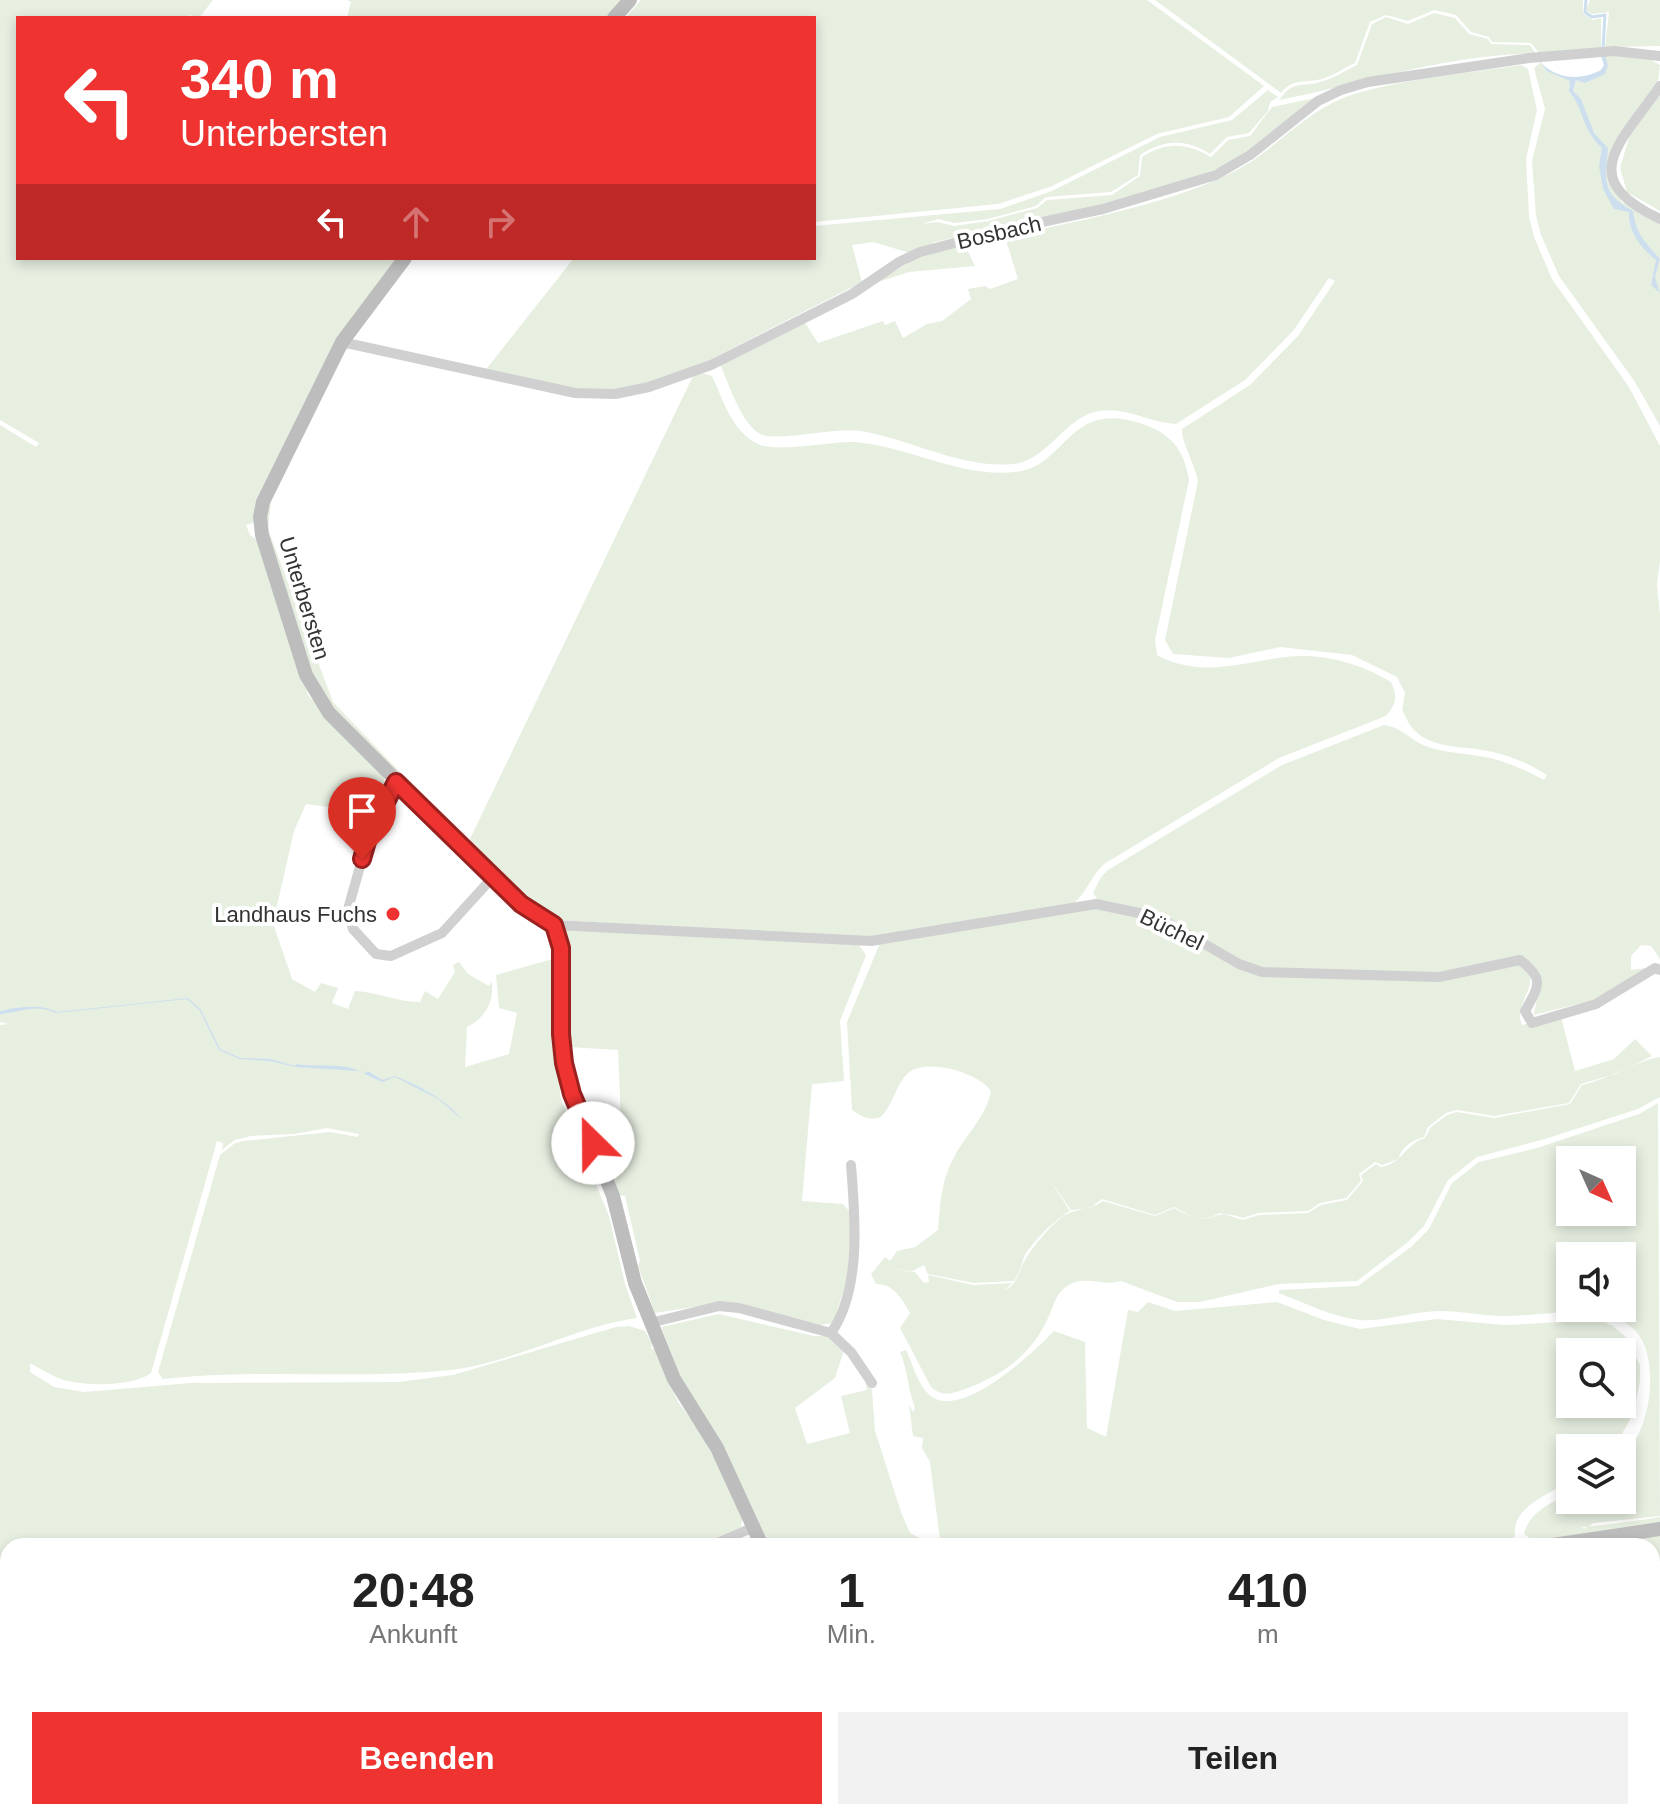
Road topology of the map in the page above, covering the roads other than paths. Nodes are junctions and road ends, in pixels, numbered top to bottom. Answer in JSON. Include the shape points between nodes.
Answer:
{"nodes":[{"id":1,"x":630,"y":0,"type":"edge"},
{"id":2,"x":616,"y":16,"type":"edge"},
{"id":3,"x":1660,"y":56,"type":"edge"},
{"id":4,"x":1660,"y":86,"type":"edge"},
{"id":5,"x":1660,"y":219,"type":"edge"},
{"id":6,"x":404,"y":260,"type":"edge"},
{"id":7,"x":342,"y":342,"type":"junction"},
{"id":8,"x":396,"y":782,"type":"junction"},
{"id":9,"x":493,"y":877,"type":"junction"},
{"id":10,"x":554,"y":925,"type":"junction"},
{"id":11,"x":1660,"y":970,"type":"edge"},
{"id":12,"x":851,"y":1165,"type":"dead end"},
{"id":13,"x":650,"y":1323,"type":"junction"},
{"id":14,"x":831,"y":1333,"type":"junction"},
{"id":15,"x":872,"y":1383,"type":"dead end"},
{"id":16,"x":754,"y":1527,"type":"junction"},
{"id":17,"x":1660,"y":1529,"type":"edge"},
{"id":18,"x":729,"y":1538,"type":"edge"},
{"id":19,"x":759,"y":1538,"type":"edge"},
{"id":20,"x":1600,"y":1538,"type":"edge"}],
"edges":[{"from":1,"to":2,"type":"street"},
{"from":3,"to":7,"type":"street","name":"Bosbach","via":[[1602,52],[1496,63],[1341,90],[1216,175],[1103,209],[920,252],[852,294],[711,365],[649,387],[615,394],[575,393]]},
{"from":4,"to":5,"type":"street","via":[[1622,137],[1611,166],[1623,198]]},
{"from":6,"to":7,"type":"street","name":"Unterbersten"},
{"from":7,"to":8,"type":"street","name":"Unterbersten","via":[[263,502],[262,535],[306,675],[329,713]]},
{"from":8,"to":9,"type":"street","name":"Unterbersten"},
{"from":8,"to":9,"type":"street","via":[[368,838],[348,909],[353,929],[376,954],[391,956],[442,933]]},
{"from":9,"to":10,"type":"street","name":"Unterbersten"},
{"from":10,"to":11,"type":"street","name":"Büchel","via":[[871,941],[1088,904],[1109,905],[1158,917],[1262,972],[1439,977],[1520,960],[1538,980],[1525,1011],[1532,1023],[1596,1004],[1643,973]]},
{"from":10,"to":13,"type":"street","via":[[561,948],[564,1063],[613,1196]]},
{"from":12,"to":14,"type":"street","via":[[853,1262],[843,1308]]},
{"from":13,"to":14,"type":"street","via":[[719,1306]]},
{"from":13,"to":16,"type":"street","via":[[674,1379],[717,1448]]},
{"from":14,"to":15,"type":"street"},
{"from":16,"to":18,"type":"street"},
{"from":16,"to":19,"type":"street"},
{"from":17,"to":20,"type":"street"}]}
